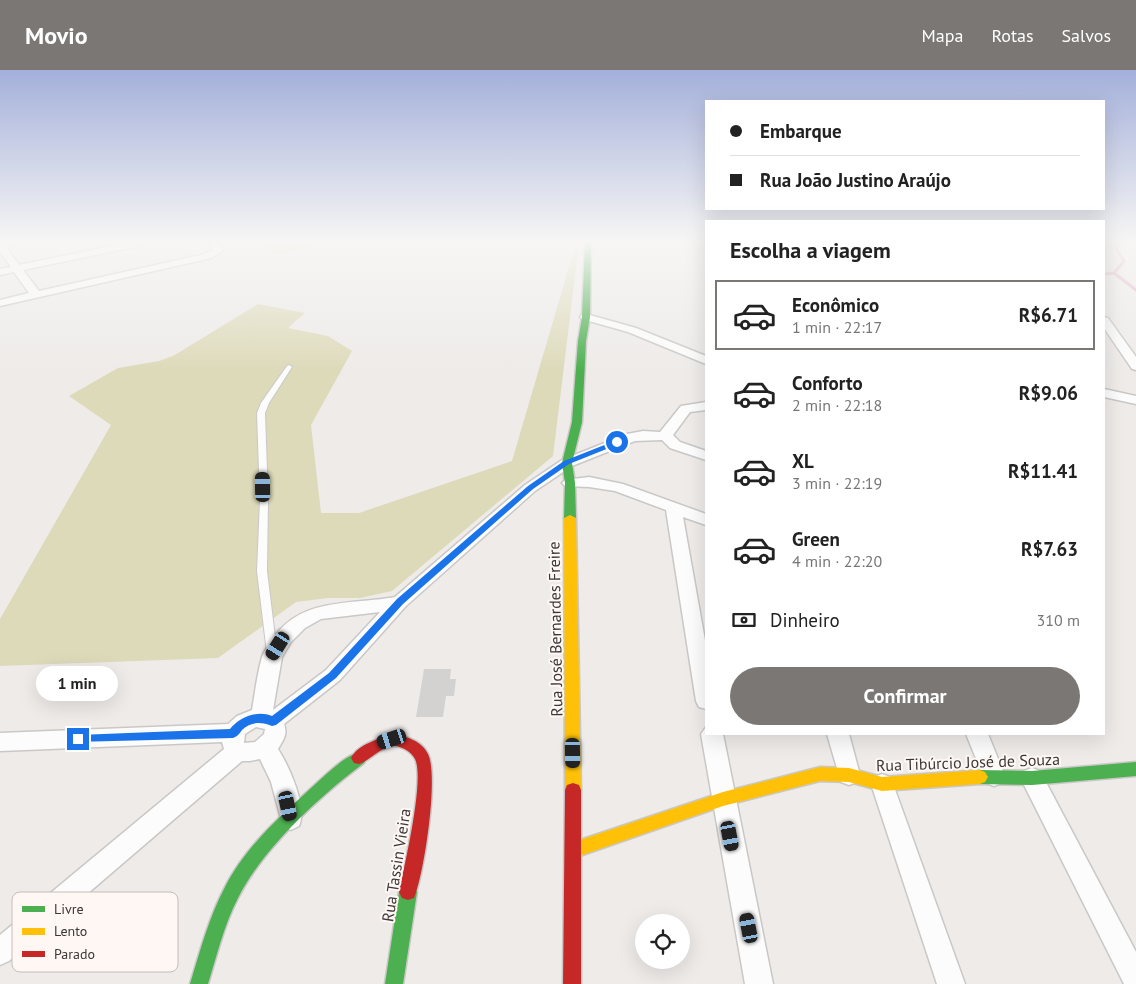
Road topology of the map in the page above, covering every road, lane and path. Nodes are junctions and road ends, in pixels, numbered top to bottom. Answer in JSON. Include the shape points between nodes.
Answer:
{"nodes":[{"id":1,"x":29,"y":286,"type":"edge"},
{"id":2,"x":77,"y":286,"type":"edge"},
{"id":3,"x":587,"y":286,"type":"edge"},
{"id":4,"x":36,"y":295,"type":"junction"},
{"id":5,"x":0,"y":303,"type":"edge"},
{"id":6,"x":586,"y":317,"type":"junction"},
{"id":7,"x":1105,"y":321,"type":"edge"},
{"id":8,"x":705,"y":360,"type":"edge"},
{"id":9,"x":1136,"y":366,"type":"edge"},
{"id":10,"x":289,"y":367,"type":"dead end"},
{"id":11,"x":1105,"y":393,"type":"edge"},
{"id":12,"x":1136,"y":400,"type":"edge"},
{"id":13,"x":699,"y":406,"type":"edge"},
{"id":14,"x":668,"y":439,"type":"junction"},
{"id":15,"x":705,"y":456,"type":"edge"},
{"id":16,"x":567,"y":462,"type":"junction"},
{"id":17,"x":570,"y":483,"type":"junction"},
{"id":18,"x":672,"y":507,"type":"junction"},
{"id":19,"x":705,"y":520,"type":"edge"},
{"id":20,"x":400,"y":602,"type":"junction"},
{"id":21,"x":272,"y":656,"type":"junction"},
{"id":22,"x":705,"y":695,"type":"edge"},
{"id":23,"x":267,"y":720,"type":"junction"},
{"id":24,"x":712,"y":735,"type":"edge"},
{"id":25,"x":838,"y":735,"type":"edge"},
{"id":26,"x":977,"y":735,"type":"edge"},
{"id":27,"x":0,"y":742,"type":"edge"},
{"id":28,"x":235,"y":742,"type":"junction"},
{"id":29,"x":265,"y":748,"type":"junction"},
{"id":30,"x":1136,"y":769,"type":"edge"},
{"id":31,"x":849,"y":775,"type":"junction"},
{"id":32,"x":994,"y":776,"type":"junction"},
{"id":33,"x":1032,"y":778,"type":"junction"},
{"id":34,"x":882,"y":784,"type":"junction"},
{"id":35,"x":723,"y":799,"type":"junction"},
{"id":36,"x":291,"y":819,"type":"junction"},
{"id":37,"x":574,"y":850,"type":"junction"},
{"id":38,"x":67,"y":892,"type":"edge"},
{"id":39,"x":12,"y":941,"type":"edge"},
{"id":40,"x":0,"y":952,"type":"edge"},
{"id":41,"x":1136,"y":980,"type":"edge"},
{"id":42,"x":199,"y":984,"type":"edge"},
{"id":43,"x":394,"y":984,"type":"edge"},
{"id":44,"x":572,"y":984,"type":"edge"},
{"id":45,"x":759,"y":984,"type":"edge"},
{"id":46,"x":952,"y":984,"type":"edge"}],
"edges":[{"from":1,"to":4,"type":"street"},
{"from":2,"to":4,"type":"street"},
{"from":3,"to":6,"type":"street"},
{"from":4,"to":5,"type":"street"},
{"from":6,"to":8,"type":"street","via":[[632,330]]},
{"from":6,"to":16,"type":"street","via":[[577,422]]},
{"from":7,"to":9,"type":"street"},
{"from":10,"to":21,"type":"lane","via":[[261,413],[262,570]]},
{"from":11,"to":12,"type":"street"},
{"from":13,"to":14,"type":"street","via":[[682,413],[667,432]]},
{"from":14,"to":15,"type":"street"},
{"from":14,"to":16,"type":"street","via":[[642,435],[632,437]]},
{"from":16,"to":17,"type":"street","name":"Rua José Bernardes Freire"},
{"from":16,"to":20,"type":"street","via":[[530,488]]},
{"from":17,"to":18,"type":"street","via":[[618,487]]},
{"from":17,"to":37,"type":"street","name":"Rua José Bernardes Freire"},
{"from":18,"to":19,"type":"street"},
{"from":18,"to":22,"type":"street"},
{"from":20,"to":21,"type":"street","via":[[317,614],[298,623]]},
{"from":20,"to":23,"type":"street","via":[[333,675]]},
{"from":21,"to":23,"type":"street"},
{"from":23,"to":28,"type":"street","via":[[246,721]]},
{"from":23,"to":29,"type":"street","via":[[276,730]]},
{"from":24,"to":35,"type":"street"},
{"from":25,"to":31,"type":"street"},
{"from":26,"to":32,"type":"street"},
{"from":27,"to":28,"type":"street"},
{"from":28,"to":29,"type":"street","via":[[248,753]]},
{"from":28,"to":38,"type":"street"},
{"from":29,"to":36,"type":"street","via":[[277,763],[283,779]]},
{"from":30,"to":33,"type":"street","name":"Rua Tibúrcio José de Souza"},
{"from":31,"to":34,"type":"street","name":"Rua Tibúrcio José de Souza"},
{"from":31,"to":35,"type":"street","name":"Rua Tibúrcio José de Souza","via":[[820,774]]},
{"from":32,"to":33,"type":"street","name":"Rua Tibúrcio José de Souza"},
{"from":32,"to":34,"type":"street","name":"Rua Tibúrcio José de Souza"},
{"from":33,"to":41,"type":"street"},
{"from":34,"to":46,"type":"street"},
{"from":35,"to":37,"type":"street","name":"Rua Tibúrcio José de Souza"},
{"from":35,"to":45,"type":"street"},
{"from":36,"to":42,"type":"street","via":[[260,851],[238,881],[215,932]]},
{"from":36,"to":43,"type":"street","name":"Rua Tassin Vieira","via":[[376,744],[392,739],[419,751],[426,766],[426,780]]},
{"from":37,"to":44,"type":"street","name":"Rua José Bernardes Freire"},
{"from":39,"to":40,"type":"street"}]}
